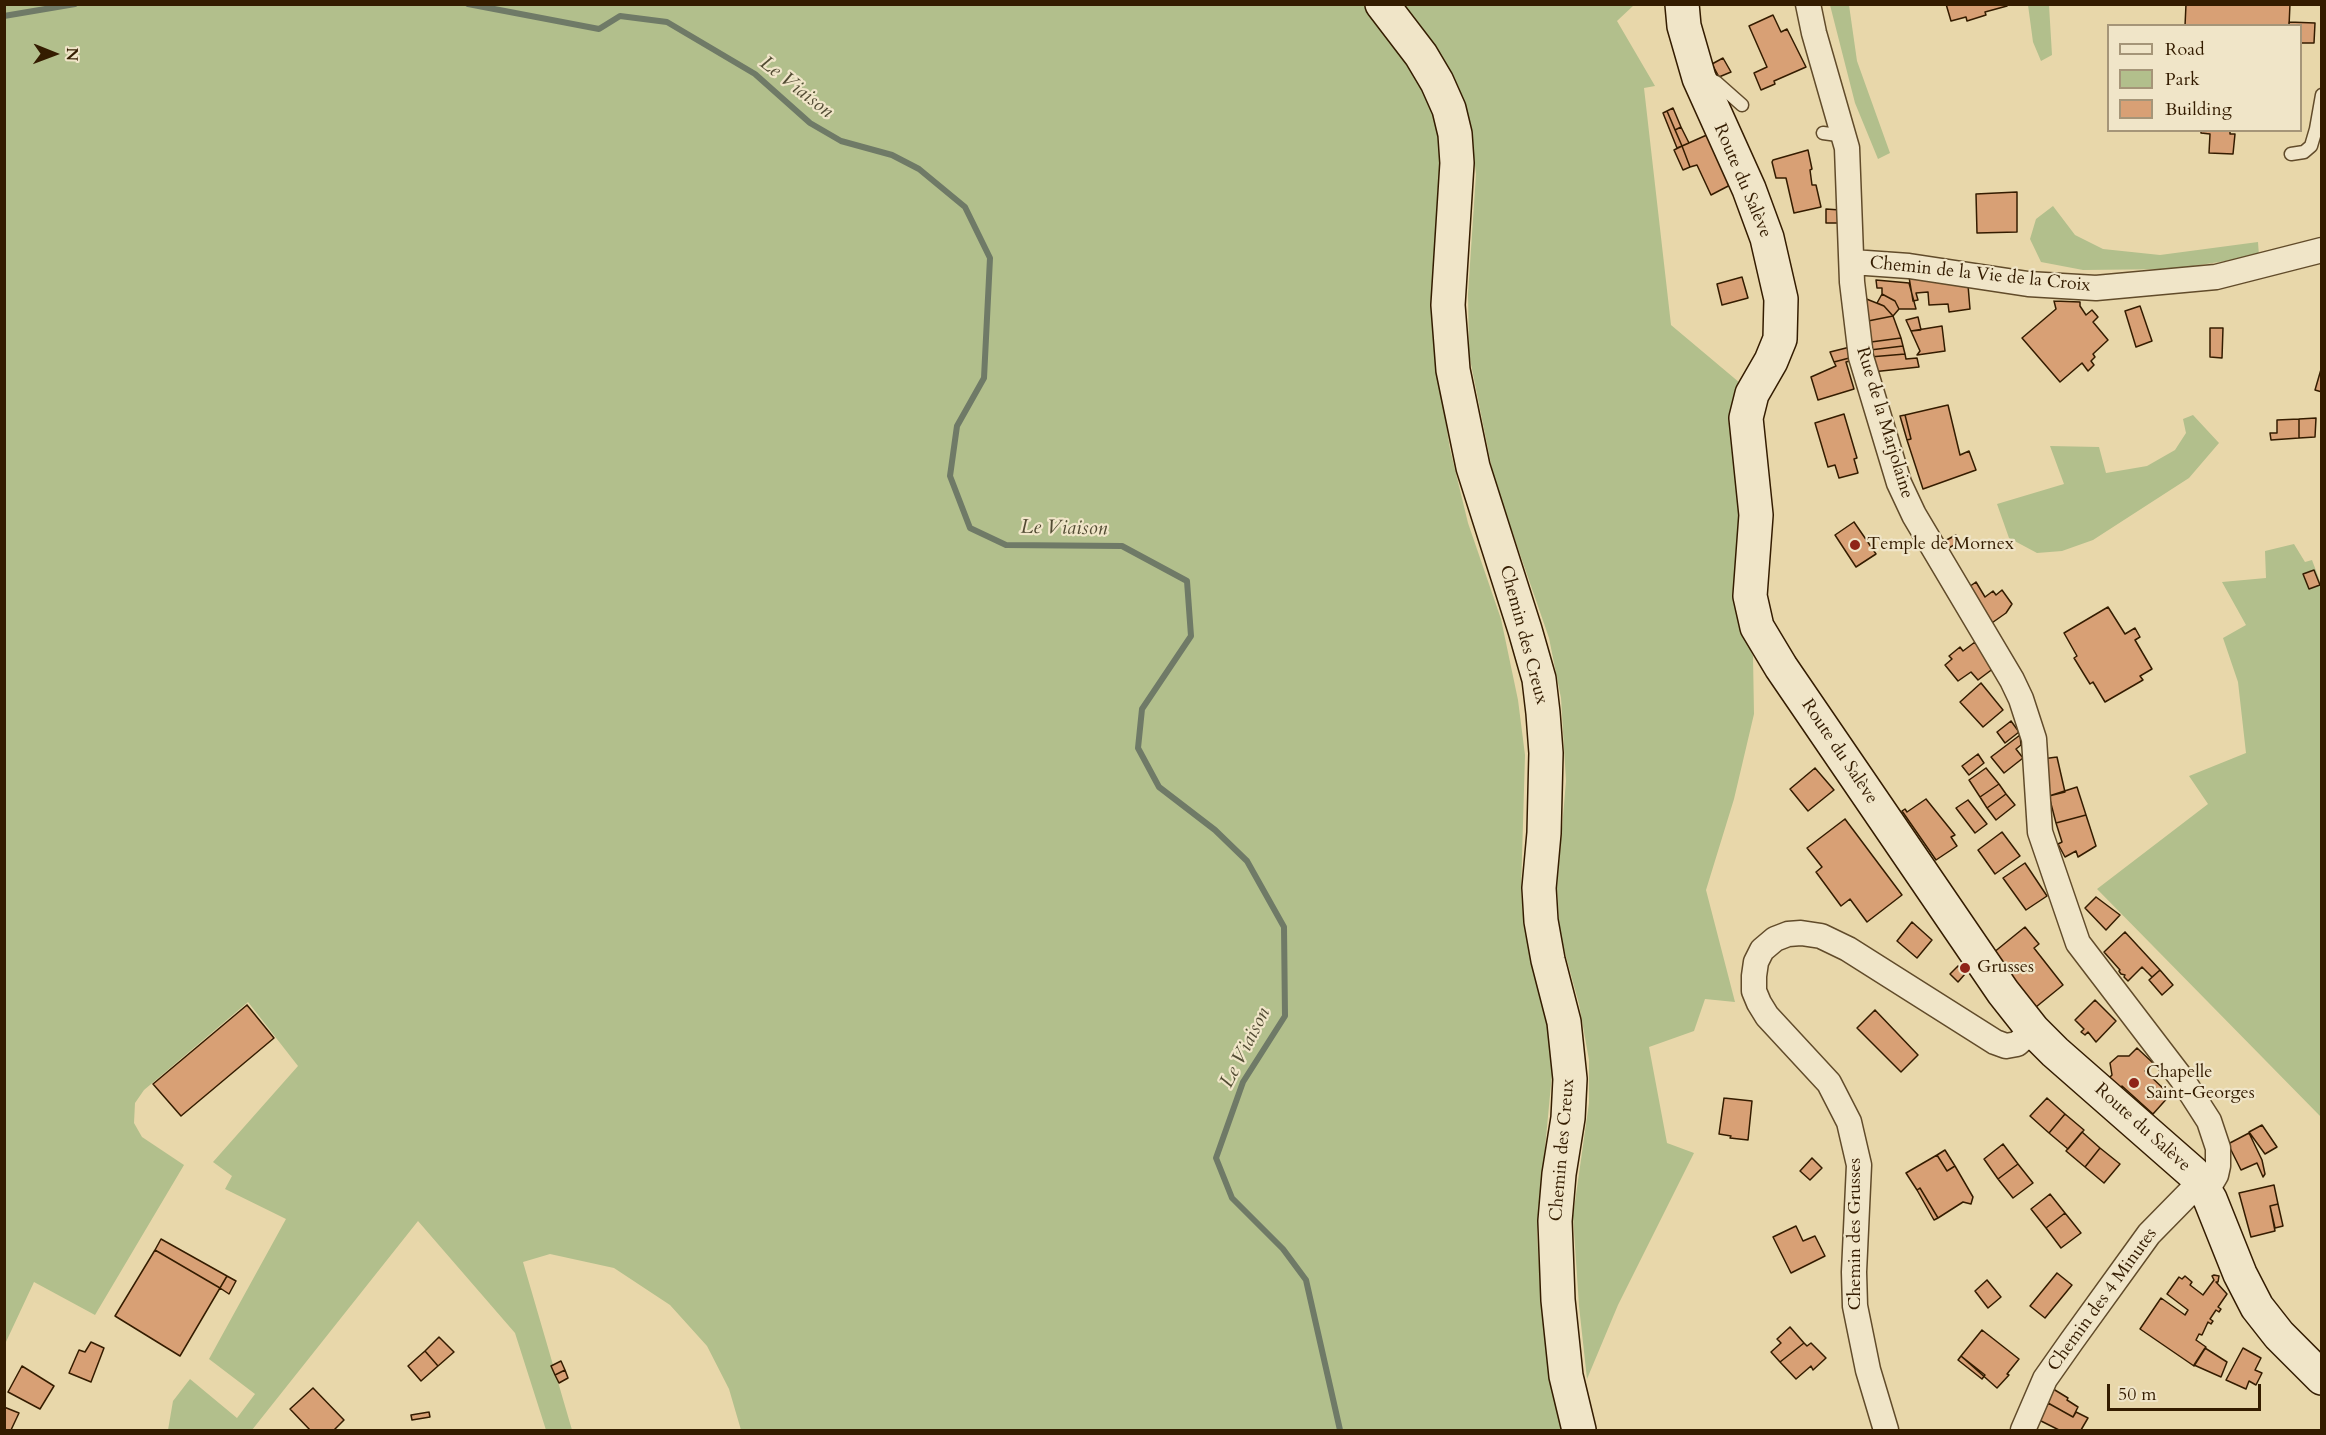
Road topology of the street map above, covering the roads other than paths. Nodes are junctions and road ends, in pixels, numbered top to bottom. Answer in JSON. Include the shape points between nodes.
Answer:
{"nodes":[{"id":1,"x":1382,"y":4,"type":"edge"},
{"id":2,"x":1682,"y":4,"type":"edge"},
{"id":3,"x":1809,"y":4,"type":"edge"},
{"id":4,"x":1699,"y":78,"type":"junction"},
{"id":5,"x":2322,"y":95,"type":"edge"},
{"id":6,"x":1742,"y":105,"type":"dead end"},
{"id":7,"x":2292,"y":154,"type":"dead end"},
{"id":8,"x":2322,"y":250,"type":"edge"},
{"id":9,"x":1852,"y":262,"type":"junction"},
{"id":10,"x":2033,"y":1030,"type":"junction"},
{"id":11,"x":2203,"y":1187,"type":"junction"},
{"id":12,"x":2322,"y":1378,"type":"edge"},
{"id":13,"x":1579,"y":1431,"type":"edge"},
{"id":14,"x":1886,"y":1431,"type":"edge"},
{"id":15,"x":2023,"y":1431,"type":"edge"}],
"edges":[{"from":1,"to":13,"type":"main road","name":"Chemin des Creux","via":[[1437,82],[1455,134],[1457,163],[1448,305],[1453,370],[1473,467],[1525,630],[1544,713],[1540,921],[1564,1022],[1570,1079],[1555,1221],[1558,1300],[1566,1376]]},
{"from":2,"to":4,"type":"main road","name":"Route du Salève"},
{"from":3,"to":9,"type":"street","name":"Rue de la Marjolaine","via":[[1850,195]]},
{"from":4,"to":6,"type":"lane","via":[[1713,80]]},
{"from":4,"to":10,"type":"main road","name":"Route du Salève","via":[[1759,213],[1780,299],[1780,339],[1752,394],[1746,418],[1756,515],[1750,596],[1757,627],[1977,956]]},
{"from":5,"to":7,"type":"lane","via":[[2311,146]]},
{"from":8,"to":9,"type":"street","name":"Chemin de la Vie de la Croix","via":[[2216,277],[2096,288],[2028,284],[1909,266]]},
{"from":9,"to":11,"type":"street","name":"Rue de la Marjolaine","via":[[1861,357],[1906,500],[2021,699],[2034,739],[2040,832],[2078,943],[2209,1121],[2218,1148],[2218,1166],[2216,1175]]},
{"from":10,"to":11,"type":"main road","name":"Route du Salève","via":[[2176,1156]]},
{"from":10,"to":14,"type":"street","name":"Chemin des Grusses","via":[[2017,1044],[1995,1042],[1821,936],[1801,933],[1774,939],[1756,962],[1754,991],[1759,1003],[1829,1083],[1849,1122],[1859,1165],[1855,1306]]},
{"from":11,"to":12,"type":"main road","name":"Route du Salève","via":[[2257,1307]]},
{"from":11,"to":15,"type":"street","name":"Chemin des 4 Minutes","via":[[2149,1234],[2045,1379]]}]}
